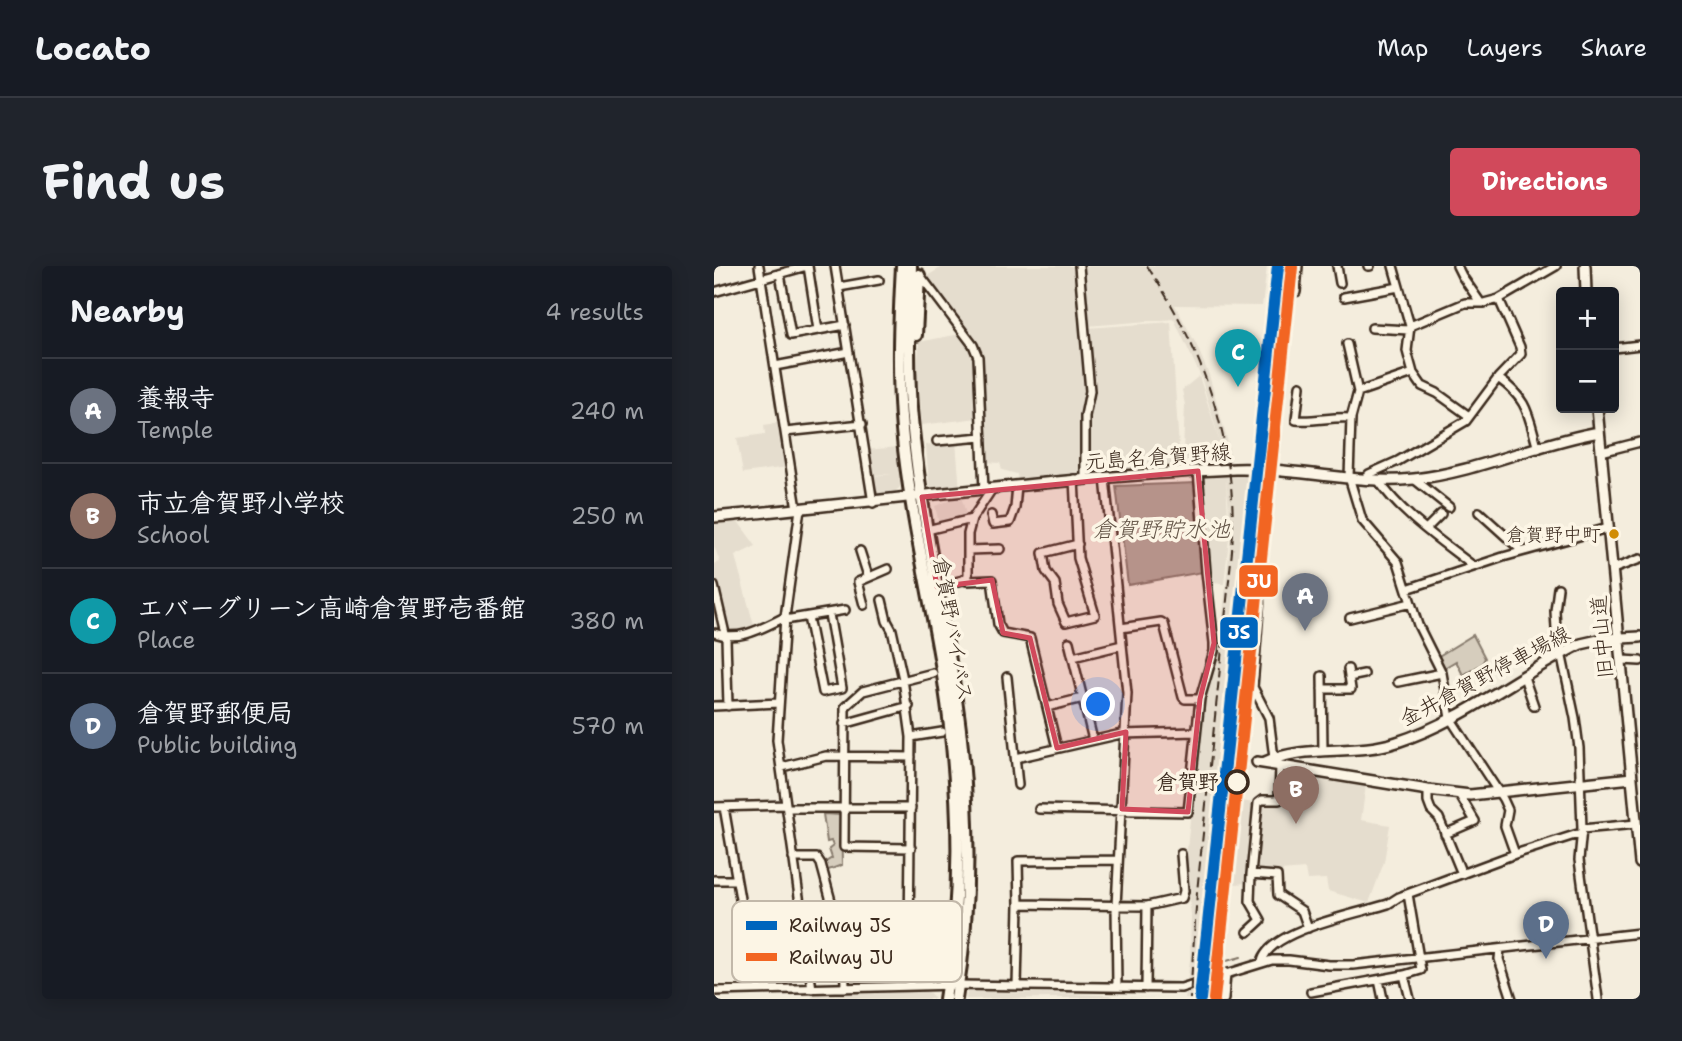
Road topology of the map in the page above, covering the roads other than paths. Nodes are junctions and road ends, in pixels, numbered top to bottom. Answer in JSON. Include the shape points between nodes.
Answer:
{"nodes":[{"id":1,"x":759,"y":266,"type":"edge"},
{"id":2,"x":807,"y":266,"type":"edge"},
{"id":3,"x":835,"y":266,"type":"edge"},
{"id":4,"x":896,"y":266,"type":"edge"},
{"id":5,"x":902,"y":266,"type":"edge"},
{"id":6,"x":1079,"y":266,"type":"edge"},
{"id":7,"x":1298,"y":266,"type":"edge"},
{"id":8,"x":1337,"y":266,"type":"edge"},
{"id":9,"x":1393,"y":266,"type":"edge"},
{"id":10,"x":1457,"y":266,"type":"edge"},
{"id":11,"x":1556,"y":266,"type":"edge"},
{"id":12,"x":1585,"y":266,"type":"edge"},
{"id":13,"x":1545,"y":268,"type":"edge"},
{"id":14,"x":916,"y":269,"type":"edge"},
{"id":15,"x":780,"y":274,"type":"junction"},
{"id":16,"x":761,"y":279,"type":"junction"},
{"id":17,"x":879,"y":280,"type":"dead end"},
{"id":18,"x":1340,"y":283,"type":"dead end"},
{"id":19,"x":839,"y":287,"type":"junction"},
{"id":20,"x":1399,"y":287,"type":"junction"},
{"id":21,"x":1586,"y":287,"type":"edge"},
{"id":22,"x":714,"y":292,"type":"edge"},
{"id":23,"x":1296,"y":292,"type":"dead end"},
{"id":24,"x":1344,"y":297,"type":"dead end"},
{"id":25,"x":1499,"y":299,"type":"junction"},
{"id":26,"x":1480,"y":302,"type":"junction"},
{"id":27,"x":845,"y":325,"type":"junction"},
{"id":28,"x":1372,"y":328,"type":"dead end"},
{"id":29,"x":1409,"y":328,"type":"junction"},
{"id":30,"x":818,"y":330,"type":"junction"},
{"id":31,"x":1347,"y":344,"type":"dead end"},
{"id":32,"x":1640,"y":345,"type":"edge"},
{"id":33,"x":1619,"y":347,"type":"edge"},
{"id":34,"x":849,"y":352,"type":"junction"},
{"id":35,"x":775,"y":366,"type":"junction"},
{"id":36,"x":904,"y":370,"type":"junction"},
{"id":37,"x":1413,"y":373,"type":"junction"},
{"id":38,"x":1498,"y":378,"type":"junction"},
{"id":39,"x":1300,"y":386,"type":"dead end"},
{"id":40,"x":1358,"y":392,"type":"junction"},
{"id":41,"x":1597,"y":413,"type":"edge"},
{"id":42,"x":1469,"y":416,"type":"junction"},
{"id":43,"x":1351,"y":418,"type":"junction"},
{"id":44,"x":862,"y":424,"type":"junction"},
{"id":45,"x":785,"y":432,"type":"junction"},
{"id":46,"x":1599,"y":432,"type":"junction"},
{"id":47,"x":982,"y":438,"type":"junction"},
{"id":48,"x":937,"y":442,"type":"dead end"},
{"id":49,"x":1640,"y":442,"type":"edge"},
{"id":50,"x":1538,"y":449,"type":"junction"},
{"id":51,"x":1601,"y":452,"type":"junction"},
{"id":52,"x":1270,"y":470,"type":"junction"},
{"id":53,"x":1198,"y":471,"type":"junction"},
{"id":54,"x":1349,"y":477,"type":"junction"},
{"id":55,"x":1105,"y":478,"type":"junction"},
{"id":56,"x":1364,"y":479,"type":"junction"},
{"id":57,"x":1414,"y":479,"type":"junction"},
{"id":58,"x":1074,"y":480,"type":"junction"},
{"id":59,"x":1085,"y":480,"type":"junction"},
{"id":60,"x":1378,"y":480,"type":"junction"},
{"id":61,"x":1017,"y":486,"type":"junction"},
{"id":62,"x":988,"y":490,"type":"junction"},
{"id":63,"x":916,"y":498,"type":"junction"},
{"id":64,"x":873,"y":503,"type":"junction"},
{"id":65,"x":1449,"y":507,"type":"dead end"},
{"id":66,"x":799,"y":509,"type":"junction"},
{"id":67,"x":1479,"y":512,"type":"dead end"},
{"id":68,"x":1441,"y":514,"type":"dead end"},
{"id":69,"x":992,"y":515,"type":"dead end"},
{"id":70,"x":714,"y":516,"type":"edge"},
{"id":71,"x":972,"y":519,"type":"junction"},
{"id":72,"x":931,"y":528,"type":"dead end"},
{"id":73,"x":1608,"y":528,"type":"junction"},
{"id":74,"x":1426,"y":529,"type":"junction"},
{"id":75,"x":1078,"y":544,"type":"junction"},
{"id":76,"x":1000,"y":548,"type":"dead end"},
{"id":77,"x":968,"y":550,"type":"junction"},
{"id":78,"x":860,"y":551,"type":"dead end"},
{"id":79,"x":1522,"y":551,"type":"junction"},
{"id":80,"x":1640,"y":559,"type":"edge"},
{"id":81,"x":1473,"y":566,"type":"junction"},
{"id":82,"x":888,"y":569,"type":"dead end"},
{"id":83,"x":1613,"y":569,"type":"junction"},
{"id":84,"x":868,"y":576,"type":"junction"},
{"id":85,"x":966,"y":579,"type":"junction"},
{"id":86,"x":714,"y":586,"type":"edge"},
{"id":87,"x":937,"y":587,"type":"junction"},
{"id":88,"x":1558,"y":588,"type":"dead end"},
{"id":89,"x":1407,"y":589,"type":"junction"},
{"id":90,"x":882,"y":600,"type":"dead end"},
{"id":91,"x":1411,"y":603,"type":"junction"},
{"id":92,"x":864,"y":605,"type":"dead end"},
{"id":93,"x":845,"y":610,"type":"dead end"},
{"id":94,"x":829,"y":614,"type":"junction"},
{"id":95,"x":808,"y":617,"type":"junction"},
{"id":96,"x":1350,"y":618,"type":"dead end"},
{"id":97,"x":785,"y":619,"type":"junction"},
{"id":98,"x":1121,"y":628,"type":"junction"},
{"id":99,"x":714,"y":634,"type":"edge"},
{"id":100,"x":1640,"y":637,"type":"edge"},
{"id":101,"x":726,"y":638,"type":"junction"},
{"id":102,"x":1620,"y":638,"type":"junction"},
{"id":103,"x":1069,"y":642,"type":"dead end"},
{"id":104,"x":1122,"y":645,"type":"junction"},
{"id":105,"x":1561,"y":654,"type":"junction"},
{"id":106,"x":1073,"y":657,"type":"junction"},
{"id":107,"x":1622,"y":660,"type":"junction"},
{"id":108,"x":1640,"y":661,"type":"edge"},
{"id":109,"x":933,"y":673,"type":"dead end"},
{"id":110,"x":1442,"y":673,"type":"junction"},
{"id":111,"x":1364,"y":674,"type":"dead end"},
{"id":112,"x":1322,"y":676,"type":"dead end"},
{"id":113,"x":1007,"y":677,"type":"dead end"},
{"id":114,"x":1524,"y":677,"type":"junction"},
{"id":115,"x":903,"y":679,"type":"junction"},
{"id":116,"x":1398,"y":682,"type":"dead end"},
{"id":117,"x":1322,"y":689,"type":"junction"},
{"id":118,"x":1083,"y":698,"type":"junction"},
{"id":119,"x":1200,"y":699,"type":"junction"},
{"id":120,"x":779,"y":703,"type":"junction"},
{"id":121,"x":714,"y":706,"type":"edge"},
{"id":122,"x":728,"y":706,"type":"junction"},
{"id":123,"x":909,"y":706,"type":"junction"},
{"id":124,"x":1534,"y":706,"type":"dead end"},
{"id":125,"x":1047,"y":707,"type":"junction"},
{"id":126,"x":1450,"y":718,"type":"junction"},
{"id":127,"x":845,"y":724,"type":"junction"},
{"id":128,"x":942,"y":732,"type":"dead end"},
{"id":129,"x":1196,"y":732,"type":"junction"},
{"id":130,"x":1126,"y":734,"type":"junction"},
{"id":131,"x":911,"y":737,"type":"junction"},
{"id":132,"x":1093,"y":740,"type":"junction"},
{"id":133,"x":1640,"y":743,"type":"edge"},
{"id":134,"x":1629,"y":744,"type":"junction"},
{"id":135,"x":1057,"y":748,"type":"junction"},
{"id":136,"x":1323,"y":751,"type":"junction"},
{"id":137,"x":845,"y":756,"type":"junction"},
{"id":138,"x":911,"y":757,"type":"junction"},
{"id":139,"x":1016,"y":758,"type":"junction"},
{"id":140,"x":1269,"y":762,"type":"junction"},
{"id":141,"x":782,"y":768,"type":"junction"},
{"id":142,"x":1632,"y":778,"type":"junction"},
{"id":143,"x":1579,"y":784,"type":"junction"},
{"id":144,"x":1018,"y":785,"type":"dead end"},
{"id":145,"x":1428,"y":790,"type":"junction"},
{"id":146,"x":1499,"y":793,"type":"junction"},
{"id":147,"x":1459,"y":794,"type":"junction"},
{"id":148,"x":714,"y":807,"type":"edge"},
{"id":149,"x":724,"y":807,"type":"junction"},
{"id":150,"x":787,"y":807,"type":"junction"},
{"id":151,"x":844,"y":808,"type":"junction"},
{"id":152,"x":911,"y":808,"type":"junction"},
{"id":153,"x":1039,"y":809,"type":"dead end"},
{"id":154,"x":1122,"y":809,"type":"junction"},
{"id":155,"x":1636,"y":824,"type":"junction"},
{"id":156,"x":1581,"y":831,"type":"junction"},
{"id":157,"x":1445,"y":834,"type":"junction"},
{"id":158,"x":911,"y":848,"type":"junction"},
{"id":159,"x":1181,"y":854,"type":"dead end"},
{"id":160,"x":1515,"y":854,"type":"junction"},
{"id":161,"x":793,"y":858,"type":"junction"},
{"id":162,"x":1118,"y":860,"type":"junction"},
{"id":163,"x":1640,"y":863,"type":"edge"},
{"id":164,"x":1251,"y":874,"type":"junction"},
{"id":165,"x":1462,"y":874,"type":"junction"},
{"id":166,"x":714,"y":880,"type":"edge"},
{"id":167,"x":736,"y":880,"type":"junction"},
{"id":168,"x":1408,"y":894,"type":"junction"},
{"id":169,"x":740,"y":901,"type":"edge"},
{"id":170,"x":800,"y":901,"type":"edge"},
{"id":171,"x":831,"y":901,"type":"edge"},
{"id":172,"x":910,"y":901,"type":"edge"},
{"id":173,"x":957,"y":901,"type":"edge"},
{"id":174,"x":1019,"y":904,"type":"junction"},
{"id":175,"x":1116,"y":906,"type":"junction"},
{"id":176,"x":1147,"y":906,"type":"junction"},
{"id":177,"x":962,"y":911,"type":"edge"},
{"id":178,"x":1308,"y":928,"type":"junction"},
{"id":179,"x":1248,"y":932,"type":"dead end"},
{"id":180,"x":1640,"y":933,"type":"edge"},
{"id":181,"x":1589,"y":940,"type":"junction"},
{"id":182,"x":1500,"y":949,"type":"junction"},
{"id":183,"x":1417,"y":957,"type":"junction"},
{"id":184,"x":1262,"y":962,"type":"junction"},
{"id":185,"x":1226,"y":973,"type":"junction"},
{"id":186,"x":1404,"y":975,"type":"junction"},
{"id":187,"x":1379,"y":980,"type":"junction"},
{"id":188,"x":757,"y":982,"type":"edge"},
{"id":189,"x":809,"y":982,"type":"edge"},
{"id":190,"x":845,"y":982,"type":"edge"},
{"id":191,"x":911,"y":982,"type":"edge"},
{"id":192,"x":953,"y":982,"type":"edge"},
{"id":193,"x":953,"y":982,"type":"edge"},
{"id":194,"x":953,"y":985,"type":"junction"},
{"id":195,"x":911,"y":986,"type":"junction"},
{"id":196,"x":1017,"y":986,"type":"junction"},
{"id":197,"x":1117,"y":987,"type":"junction"},
{"id":198,"x":845,"y":988,"type":"junction"},
{"id":199,"x":1146,"y":988,"type":"junction"},
{"id":200,"x":1181,"y":988,"type":"junction"},
{"id":201,"x":809,"y":989,"type":"junction"},
{"id":202,"x":760,"y":990,"type":"junction"},
{"id":203,"x":717,"y":991,"type":"edge"},
{"id":204,"x":1311,"y":992,"type":"dead end"},
{"id":205,"x":716,"y":999,"type":"edge"},
{"id":206,"x":807,"y":999,"type":"edge"},
{"id":207,"x":945,"y":999,"type":"edge"},
{"id":208,"x":956,"y":999,"type":"edge"},
{"id":209,"x":1180,"y":999,"type":"edge"},
{"id":210,"x":1224,"y":999,"type":"edge"},
{"id":211,"x":1383,"y":999,"type":"edge"},
{"id":212,"x":1410,"y":999,"type":"edge"},
{"id":213,"x":1512,"y":999,"type":"edge"},
{"id":214,"x":1598,"y":999,"type":"edge"}],
"edges":[{"from":1,"to":16,"type":"street"},
{"from":2,"to":15,"type":"street"},
{"from":2,"to":30,"type":"street"},
{"from":3,"to":19,"type":"street"},
{"from":4,"to":36,"type":"highway","via":[[892,356]]},
{"from":5,"to":36,"type":"highway","name":"倉賀野バイパス"},
{"from":6,"to":59,"type":"street","via":[[1090,391],[1085,416]]},
{"from":7,"to":23,"type":"street"},
{"from":8,"to":18,"type":"street"},
{"from":9,"to":20,"type":"street"},
{"from":10,"to":26,"type":"street"},
{"from":11,"to":13,"type":"street"},
{"from":12,"to":21,"type":"main road"},
{"from":13,"to":25,"type":"street"},
{"from":14,"to":36,"type":"highway","name":"倉賀野バイパス"},
{"from":14,"to":47,"type":"street","via":[[978,357]]},
{"from":15,"to":16,"type":"street"},
{"from":15,"to":30,"type":"street","via":[[791,335]]},
{"from":16,"to":22,"type":"street"},
{"from":16,"to":35,"type":"street"},
{"from":17,"to":19,"type":"street"},
{"from":19,"to":27,"type":"street"},
{"from":20,"to":24,"type":"street"},
{"from":20,"to":29,"type":"street"},
{"from":25,"to":26,"type":"street"},
{"from":25,"to":38,"type":"street","via":[[1521,351]]},
{"from":26,"to":29,"type":"street","via":[[1447,309]]},
{"from":27,"to":30,"type":"street"},
{"from":27,"to":34,"type":"street"},
{"from":28,"to":29,"type":"street"},
{"from":29,"to":37,"type":"street","via":[[1407,351]]},
{"from":31,"to":40,"type":"street"},
{"from":32,"to":33,"type":"street"},
{"from":34,"to":35,"type":"street"},
{"from":34,"to":44,"type":"street"},
{"from":35,"to":45,"type":"street"},
{"from":36,"to":63,"type":"highway","name":"倉賀野バイパス","via":[[902,429]]},
{"from":37,"to":40,"type":"street"},
{"from":37,"to":42,"type":"street","via":[[1422,386]]},
{"from":38,"to":42,"type":"street"},
{"from":38,"to":50,"type":"street","via":[[1521,397]]},
{"from":39,"to":43,"type":"street","via":[[1296,420]]},
{"from":40,"to":43,"type":"street"},
{"from":41,"to":46,"type":"main road","name":"旧中山道"},
{"from":42,"to":56,"type":"street"},
{"from":43,"to":54,"type":"street"},
{"from":44,"to":45,"type":"street"},
{"from":44,"to":64,"type":"street"},
{"from":45,"to":66,"type":"street"},
{"from":46,"to":50,"type":"main road","name":"元島名倉賀野線"},
{"from":46,"to":51,"type":"main road","name":"旧中山道"},
{"from":47,"to":48,"type":"street"},
{"from":47,"to":62,"type":"street"},
{"from":49,"to":51,"type":"street"},
{"from":50,"to":57,"type":"main road","name":"元島名倉賀野線"},
{"from":51,"to":73,"type":"main road","name":"旧中山道"},
{"from":52,"to":53,"type":"main road","name":"元島名倉賀野線"},
{"from":52,"to":54,"type":"main road","name":"元島名倉賀野線"},
{"from":52,"to":140,"type":"street","via":[[1253,687],[1269,718]]},
{"from":53,"to":55,"type":"main road","name":"元島名倉賀野線"},
{"from":53,"to":119,"type":"street","via":[[1214,643]]},
{"from":54,"to":56,"type":"main road","name":"元島名倉賀野線"},
{"from":54,"to":89,"type":"street","via":[[1362,520],[1398,562]]},
{"from":55,"to":59,"type":"main road","name":"元島名倉賀野線"},
{"from":55,"to":98,"type":"street"},
{"from":56,"to":60,"type":"main road","name":"元島名倉賀野線"},
{"from":57,"to":60,"type":"main road","name":"元島名倉賀野線"},
{"from":57,"to":65,"type":"street"},
{"from":58,"to":59,"type":"main road","name":"元島名倉賀野線"},
{"from":58,"to":61,"type":"main road","name":"元島名倉賀野線"},
{"from":58,"to":75,"type":"street"},
{"from":60,"to":74,"type":"street"},
{"from":61,"to":62,"type":"main road","name":"元島名倉賀野線"},
{"from":61,"to":69,"type":"street","via":[[1010,522],[993,524]]},
{"from":62,"to":63,"type":"main road","name":"元島名倉賀野線"},
{"from":62,"to":71,"type":"street"},
{"from":63,"to":64,"type":"main road","name":"元島名倉賀野線"},
{"from":63,"to":87,"type":"highway","name":"倉賀野バイパス"},
{"from":63,"to":173,"type":"highway","name":"倉賀野バイパス","via":[[955,779]]},
{"from":64,"to":66,"type":"main road","name":"元島名倉賀野線"},
{"from":66,"to":70,"type":"main road","name":"元島名倉賀野線"},
{"from":66,"to":97,"type":"street"},
{"from":67,"to":79,"type":"street"},
{"from":68,"to":74,"type":"street"},
{"from":71,"to":72,"type":"street"},
{"from":71,"to":77,"type":"street"},
{"from":73,"to":79,"type":"street"},
{"from":73,"to":83,"type":"main road","name":"旧中山道"},
{"from":74,"to":81,"type":"street"},
{"from":75,"to":75,"type":"street","via":[[1095,615],[1066,622],[1043,553]]},
{"from":76,"to":77,"type":"street"},
{"from":77,"to":85,"type":"street"},
{"from":78,"to":84,"type":"street"},
{"from":79,"to":81,"type":"street"},
{"from":80,"to":83,"type":"street"},
{"from":81,"to":89,"type":"street"},
{"from":82,"to":84,"type":"street"},
{"from":83,"to":102,"type":"main road","name":"旧中山道"},
{"from":84,"to":92,"type":"street","via":[[858,582]]},
{"from":85,"to":87,"type":"street"},
{"from":85,"to":125,"type":"street","via":[[992,580],[1003,633],[1030,638]]},
{"from":86,"to":101,"type":"street"},
{"from":87,"to":177,"type":"highway","name":"倉賀野バイパス","via":[[964,779],[966,878]]},
{"from":88,"to":105,"type":"street","via":[[1555,611]]},
{"from":89,"to":91,"type":"street"},
{"from":90,"to":115,"type":"street"},
{"from":91,"to":96,"type":"street"},
{"from":91,"to":110,"type":"street"},
{"from":93,"to":94,"type":"street"},
{"from":94,"to":95,"type":"street"},
{"from":94,"to":95,"type":"street","via":[[842,688],[823,692]]},
{"from":95,"to":97,"type":"street"},
{"from":97,"to":101,"type":"street"},
{"from":97,"to":120,"type":"street"},
{"from":98,"to":104,"type":"street"},
{"from":98,"to":119,"type":"street","via":[[1164,624],[1183,696]]},
{"from":99,"to":101,"type":"street"},
{"from":100,"to":102,"type":"main road","name":"金井倉賀野停車場線"},
{"from":101,"to":122,"type":"street"},
{"from":102,"to":105,"type":"main road","name":"金井倉賀野停車場線","via":[[1586,642]]},
{"from":102,"to":107,"type":"main road","name":"旧中山道"},
{"from":103,"to":106,"type":"street"},
{"from":104,"to":106,"type":"street"},
{"from":104,"to":130,"type":"street"},
{"from":105,"to":114,"type":"main road","name":"金井倉賀野停車場線"},
{"from":105,"to":143,"type":"street","via":[[1575,718]]},
{"from":106,"to":118,"type":"street"},
{"from":107,"to":108,"type":"street"},
{"from":107,"to":134,"type":"main road","name":"旧中山道"},
{"from":109,"to":115,"type":"street"},
{"from":110,"to":116,"type":"street"},
{"from":110,"to":126,"type":"street"},
{"from":111,"to":117,"type":"street","via":[[1349,673],[1351,688]]},
{"from":112,"to":117,"type":"street"},
{"from":113,"to":139,"type":"street"},
{"from":114,"to":124,"type":"street"},
{"from":114,"to":126,"type":"main road","name":"金井倉賀野停車場線"},
{"from":115,"to":123,"type":"street"},
{"from":115,"to":127,"type":"street","via":[[863,691],[845,707]]},
{"from":117,"to":136,"type":"street"},
{"from":118,"to":125,"type":"street"},
{"from":118,"to":132,"type":"street"},
{"from":119,"to":129,"type":"street"},
{"from":120,"to":122,"type":"street"},
{"from":120,"to":141,"type":"street"},
{"from":121,"to":122,"type":"street"},
{"from":123,"to":127,"type":"street"},
{"from":123,"to":131,"type":"street"},
{"from":125,"to":135,"type":"street"},
{"from":126,"to":136,"type":"main road","name":"金井倉賀野停車場線","via":[[1382,747]]},
{"from":126,"to":146,"type":"street"},
{"from":127,"to":137,"type":"street"},
{"from":128,"to":131,"type":"street"},
{"from":129,"to":130,"type":"street"},
{"from":129,"to":154,"type":"street","via":[[1188,812]]},
{"from":130,"to":132,"type":"street"},
{"from":130,"to":154,"type":"street"},
{"from":131,"to":138,"type":"street"},
{"from":132,"to":135,"type":"street"},
{"from":133,"to":134,"type":"street"},
{"from":134,"to":142,"type":"main road","name":"旧中山道"},
{"from":135,"to":139,"type":"street"},
{"from":136,"to":140,"type":"main road","name":"金井倉賀野停車場線"},
{"from":137,"to":138,"type":"street"},
{"from":137,"to":141,"type":"street","via":[[826,756]]},
{"from":137,"to":151,"type":"street"},
{"from":138,"to":152,"type":"street"},
{"from":139,"to":144,"type":"street"},
{"from":140,"to":145,"type":"main road"},
{"from":140,"to":164,"type":"street","via":[[1279,800],[1258,803]]},
{"from":141,"to":150,"type":"street"},
{"from":142,"to":143,"type":"main road"},
{"from":142,"to":155,"type":"main road","name":"旧中山道"},
{"from":143,"to":146,"type":"main road"},
{"from":143,"to":156,"type":"street"},
{"from":145,"to":147,"type":"main road"},
{"from":145,"to":157,"type":"street","via":[[1431,810]]},
{"from":146,"to":147,"type":"main road"},
{"from":146,"to":160,"type":"street","via":[[1508,810],[1505,826]]},
{"from":147,"to":157,"type":"street","via":[[1475,821]]},
{"from":148,"to":149,"type":"street"},
{"from":149,"to":150,"type":"street"},
{"from":149,"to":167,"type":"street"},
{"from":150,"to":151,"type":"street"},
{"from":150,"to":161,"type":"street"},
{"from":151,"to":152,"type":"street"},
{"from":151,"to":158,"type":"street","via":[[844,848]]},
{"from":152,"to":158,"type":"street"},
{"from":153,"to":154,"type":"street"},
{"from":154,"to":162,"type":"street"},
{"from":155,"to":156,"type":"street"},
{"from":155,"to":163,"type":"main road","name":"旧中山道"},
{"from":156,"to":160,"type":"street"},
{"from":156,"to":181,"type":"street","via":[[1579,860]]},
{"from":157,"to":165,"type":"street"},
{"from":158,"to":172,"type":"street"},
{"from":159,"to":176,"type":"street","via":[[1182,898]]},
{"from":160,"to":165,"type":"street"},
{"from":161,"to":170,"type":"street"},
{"from":161,"to":171,"type":"street","via":[[817,858]]},
{"from":162,"to":174,"type":"street","via":[[1018,861]]},
{"from":162,"to":175,"type":"street"},
{"from":164,"to":178,"type":"street","via":[[1277,876],[1278,895],[1302,911]]},
{"from":164,"to":179,"type":"street","via":[[1250,901],[1261,920]]},
{"from":165,"to":168,"type":"street"},
{"from":166,"to":167,"type":"street"},
{"from":167,"to":169,"type":"street"},
{"from":168,"to":178,"type":"street"},
{"from":168,"to":183,"type":"street"},
{"from":174,"to":175,"type":"street"},
{"from":174,"to":196,"type":"street"},
{"from":175,"to":176,"type":"street"},
{"from":175,"to":197,"type":"street"},
{"from":176,"to":199,"type":"street"},
{"from":178,"to":184,"type":"street","via":[[1277,942]]},
{"from":180,"to":181,"type":"street"},
{"from":181,"to":182,"type":"street"},
{"from":181,"to":214,"type":"street"},
{"from":182,"to":183,"type":"street"},
{"from":182,"to":213,"type":"street"},
{"from":183,"to":184,"type":"street","via":[[1353,965]]},
{"from":183,"to":186,"type":"street","via":[[1421,970]]},
{"from":184,"to":185,"type":"street"},
{"from":185,"to":200,"type":"street"},
{"from":185,"to":210,"type":"street"},
{"from":186,"to":187,"type":"street"},
{"from":186,"to":212,"type":"street"},
{"from":187,"to":204,"type":"street"},
{"from":187,"to":211,"type":"street"},
{"from":188,"to":202,"type":"street"},
{"from":189,"to":201,"type":"street"},
{"from":190,"to":198,"type":"street"},
{"from":191,"to":195,"type":"street"},
{"from":192,"to":194,"type":"highway","name":"倉賀野バイパス"},
{"from":193,"to":194,"type":"highway","name":"倉賀野バイパス"},
{"from":194,"to":195,"type":"street"},
{"from":194,"to":196,"type":"street"},
{"from":194,"to":207,"type":"highway","name":"倉賀野バイパス"},
{"from":194,"to":208,"type":"highway","name":"倉賀野バイパス"},
{"from":195,"to":198,"type":"street"},
{"from":196,"to":197,"type":"street"},
{"from":197,"to":199,"type":"street"},
{"from":198,"to":201,"type":"street"},
{"from":199,"to":200,"type":"street"},
{"from":200,"to":209,"type":"street"},
{"from":201,"to":202,"type":"street"},
{"from":201,"to":206,"type":"street"},
{"from":202,"to":203,"type":"street"},
{"from":203,"to":205,"type":"street"}]}
